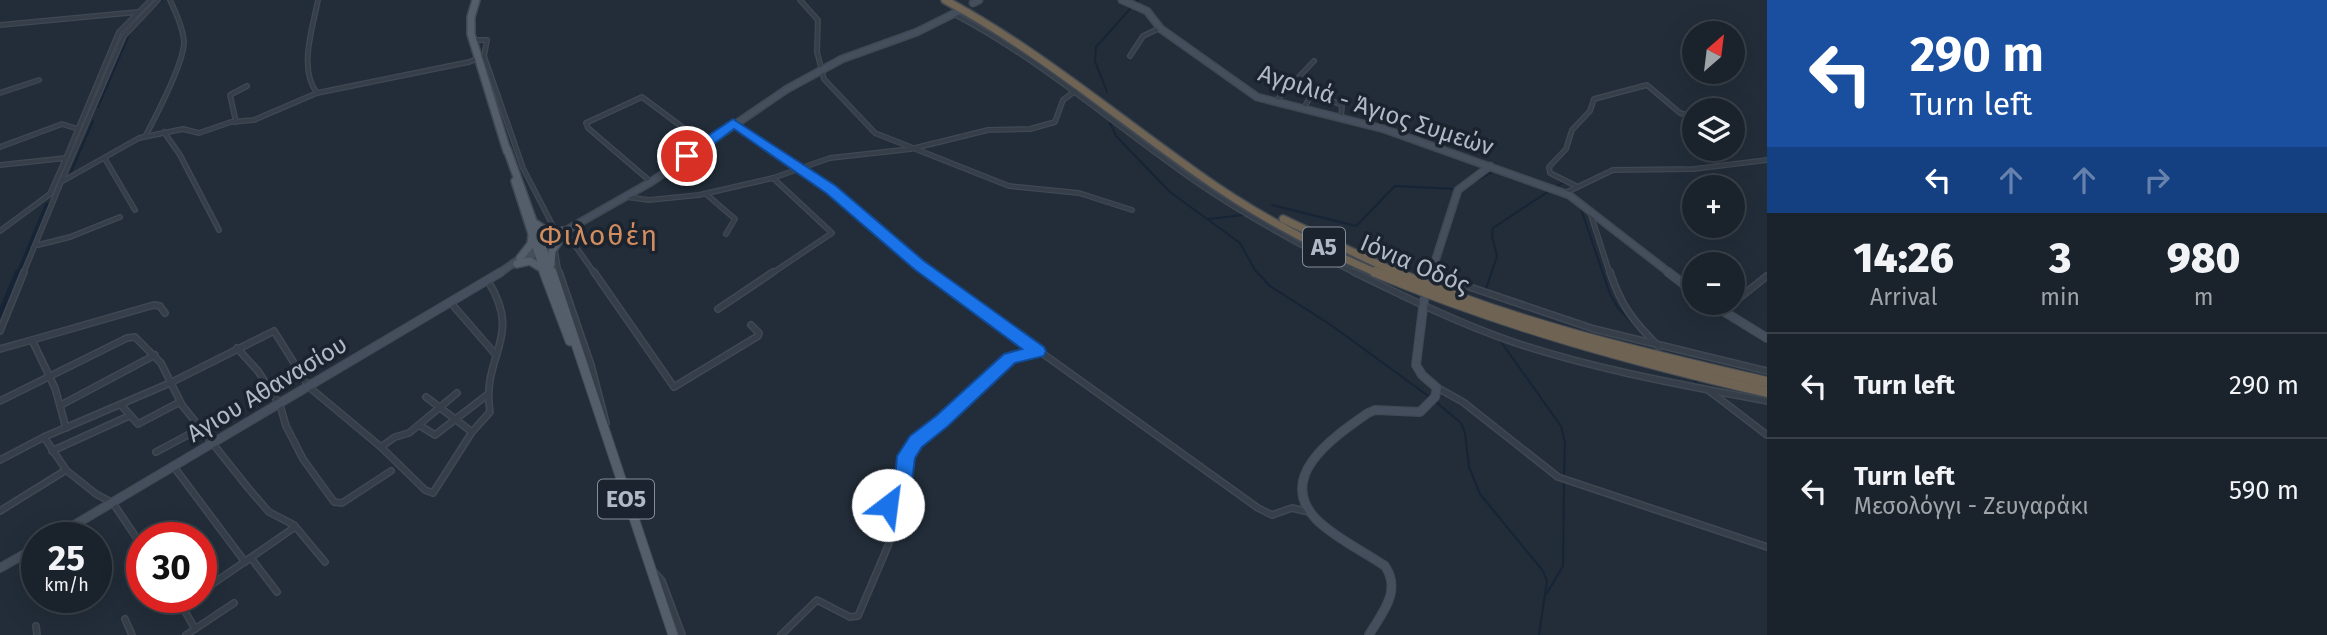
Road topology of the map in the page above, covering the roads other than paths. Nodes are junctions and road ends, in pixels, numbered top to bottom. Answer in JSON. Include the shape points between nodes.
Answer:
{"nodes":[{"id":1,"x":151,"y":0,"type":"edge"},
{"id":2,"x":158,"y":0,"type":"edge"},
{"id":3,"x":170,"y":0,"type":"edge"},
{"id":4,"x":318,"y":0,"type":"edge"},
{"id":5,"x":476,"y":0,"type":"edge"},
{"id":6,"x":800,"y":0,"type":"edge"},
{"id":7,"x":945,"y":0,"type":"edge"},
{"id":8,"x":956,"y":0,"type":"edge"},
{"id":9,"x":1123,"y":0,"type":"edge"},
{"id":10,"x":138,"y":12,"type":"junction"},
{"id":11,"x":956,"y":13,"type":"joint"},
{"id":12,"x":0,"y":25,"type":"edge"},
{"id":13,"x":1160,"y":28,"type":"junction"},
{"id":14,"x":472,"y":40,"type":"junction"},
{"id":15,"x":1130,"y":56,"type":"dead end"},
{"id":16,"x":481,"y":58,"type":"junction"},
{"id":17,"x":1314,"y":61,"type":"dead end"},
{"id":18,"x":1264,"y":68,"type":"dead end"},
{"id":19,"x":821,"y":70,"type":"junction"},
{"id":20,"x":40,"y":80,"type":"dead end"},
{"id":21,"x":247,"y":86,"type":"dead end"},
{"id":22,"x":1287,"y":88,"type":"junction"},
{"id":23,"x":1075,"y":91,"type":"junction"},
{"id":24,"x":0,"y":93,"type":"edge"},
{"id":25,"x":317,"y":93,"type":"junction"},
{"id":26,"x":1274,"y":102,"type":"junction"},
{"id":27,"x":1303,"y":109,"type":"junction"},
{"id":28,"x":1682,"y":114,"type":"edge"},
{"id":29,"x":1341,"y":118,"type":"junction"},
{"id":30,"x":236,"y":122,"type":"junction"},
{"id":31,"x":733,"y":123,"type":"junction"},
{"id":32,"x":78,"y":129,"type":"junction"},
{"id":33,"x":164,"y":132,"type":"junction"},
{"id":34,"x":146,"y":136,"type":"junction"},
{"id":35,"x":705,"y":144,"type":"junction"},
{"id":36,"x":0,"y":147,"type":"edge"},
{"id":37,"x":911,"y":149,"type":"junction"},
{"id":38,"x":66,"y":158,"type":"junction"},
{"id":39,"x":104,"y":159,"type":"junction"},
{"id":40,"x":1767,"y":160,"type":"edge"},
{"id":41,"x":0,"y":165,"type":"edge"},
{"id":42,"x":1490,"y":166,"type":"junction"},
{"id":43,"x":799,"y":169,"type":"junction"},
{"id":44,"x":773,"y":178,"type":"junction"},
{"id":45,"x":651,"y":181,"type":"junction"},
{"id":46,"x":61,"y":182,"type":"junction"},
{"id":47,"x":1576,"y":186,"type":"junction"},
{"id":48,"x":58,"y":190,"type":"junction"},
{"id":49,"x":1565,"y":193,"type":"junction"},
{"id":50,"x":50,"y":194,"type":"junction"},
{"id":51,"x":706,"y":194,"type":"junction"},
{"id":52,"x":626,"y":196,"type":"junction"},
{"id":53,"x":1589,"y":208,"type":"junction"},
{"id":54,"x":135,"y":210,"type":"dead end"},
{"id":55,"x":1132,"y":210,"type":"dead end"},
{"id":56,"x":120,"y":217,"type":"dead end"},
{"id":57,"x":534,"y":228,"type":"junction"},
{"id":58,"x":219,"y":230,"type":"dead end"},
{"id":59,"x":0,"y":231,"type":"edge"},
{"id":60,"x":562,"y":234,"type":"junction"},
{"id":61,"x":726,"y":234,"type":"dead end"},
{"id":62,"x":37,"y":245,"type":"junction"},
{"id":63,"x":555,"y":246,"type":"junction"},
{"id":64,"x":540,"y":248,"type":"junction"},
{"id":65,"x":518,"y":261,"type":"junction"},
{"id":66,"x":547,"y":270,"type":"junction"},
{"id":67,"x":1767,"y":276,"type":"edge"},
{"id":68,"x":1430,"y":277,"type":"joint"},
{"id":69,"x":488,"y":281,"type":"junction"},
{"id":70,"x":1682,"y":282,"type":"edge"},
{"id":71,"x":1745,"y":294,"type":"edge"},
{"id":72,"x":451,"y":303,"type":"junction"},
{"id":73,"x":1424,"y":304,"type":"junction"},
{"id":74,"x":718,"y":309,"type":"dead end"},
{"id":75,"x":165,"y":313,"type":"dead end"},
{"id":76,"x":1730,"y":315,"type":"edge"},
{"id":77,"x":751,"y":325,"type":"dead end"},
{"id":78,"x":0,"y":331,"type":"edge"},
{"id":79,"x":1767,"y":338,"type":"edge"},
{"id":80,"x":32,"y":341,"type":"junction"},
{"id":81,"x":1659,"y":347,"type":"junction"},
{"id":82,"x":237,"y":348,"type":"junction"},
{"id":83,"x":0,"y":349,"type":"edge"},
{"id":84,"x":1038,"y":351,"type":"junction"},
{"id":85,"x":155,"y":355,"type":"junction"},
{"id":86,"x":496,"y":355,"type":"junction"},
{"id":87,"x":1767,"y":371,"type":"edge"},
{"id":88,"x":50,"y":378,"type":"junction"},
{"id":89,"x":1767,"y":382,"type":"edge"},
{"id":90,"x":170,"y":383,"type":"junction"},
{"id":91,"x":309,"y":387,"type":"junction"},
{"id":92,"x":1707,"y":389,"type":"junction"},
{"id":93,"x":1767,"y":392,"type":"edge"},
{"id":94,"x":457,"y":393,"type":"dead end"},
{"id":95,"x":487,"y":394,"type":"junction"},
{"id":96,"x":1434,"y":396,"type":"junction"},
{"id":97,"x":426,"y":397,"type":"dead end"},
{"id":98,"x":0,"y":401,"type":"edge"},
{"id":99,"x":1767,"y":401,"type":"edge"},
{"id":100,"x":180,"y":402,"type":"junction"},
{"id":101,"x":61,"y":405,"type":"junction"},
{"id":102,"x":121,"y":405,"type":"junction"},
{"id":103,"x":280,"y":405,"type":"junction"},
{"id":104,"x":440,"y":408,"type":"junction"},
{"id":105,"x":128,"y":416,"type":"junction"},
{"id":106,"x":455,"y":420,"type":"junction"},
{"id":107,"x":419,"y":425,"type":"junction"},
{"id":108,"x":66,"y":428,"type":"junction"},
{"id":109,"x":201,"y":428,"type":"junction"},
{"id":110,"x":472,"y":432,"type":"junction"},
{"id":111,"x":1767,"y":435,"type":"edge"},
{"id":112,"x":44,"y":437,"type":"junction"},
{"id":113,"x":606,"y":441,"type":"junction"},
{"id":114,"x":214,"y":444,"type":"junction"},
{"id":115,"x":381,"y":447,"type":"junction"},
{"id":116,"x":52,"y":451,"type":"junction"},
{"id":117,"x":156,"y":452,"type":"dead end"},
{"id":118,"x":0,"y":460,"type":"edge"},
{"id":119,"x":174,"y":467,"type":"junction"},
{"id":120,"x":66,"y":470,"type":"junction"},
{"id":121,"x":391,"y":471,"type":"dead end"},
{"id":122,"x":113,"y":503,"type":"junction"},
{"id":123,"x":0,"y":511,"type":"edge"},
{"id":124,"x":1310,"y":513,"type":"junction"},
{"id":125,"x":80,"y":522,"type":"edge"},
{"id":126,"x":126,"y":522,"type":"edge"},
{"id":127,"x":295,"y":527,"type":"junction"},
{"id":128,"x":1767,"y":547,"type":"edge"},
{"id":129,"x":21,"y":556,"type":"edge"},
{"id":130,"x":248,"y":560,"type":"junction"},
{"id":131,"x":325,"y":562,"type":"dead end"},
{"id":132,"x":649,"y":566,"type":"junction"},
{"id":133,"x":0,"y":568,"type":"edge"},
{"id":134,"x":217,"y":581,"type":"edge"},
{"id":135,"x":277,"y":592,"type":"dead end"},
{"id":136,"x":234,"y":603,"type":"dead end"},
{"id":137,"x":187,"y":613,"type":"edge"},
{"id":138,"x":125,"y":619,"type":"dead end"},
{"id":139,"x":36,"y":626,"type":"dead end"},
{"id":140,"x":195,"y":629,"type":"junction"},
{"id":141,"x":37,"y":635,"type":"edge"},
{"id":142,"x":132,"y":635,"type":"edge"},
{"id":143,"x":186,"y":635,"type":"edge"},
{"id":144,"x":673,"y":635,"type":"edge"},
{"id":145,"x":682,"y":635,"type":"edge"},
{"id":146,"x":781,"y":635,"type":"edge"},
{"id":147,"x":1369,"y":635,"type":"edge"}],
"edges":[{"from":1,"to":10,"type":"street"},
{"from":2,"to":46,"type":"street","via":[[121,41]]},
{"from":3,"to":34,"type":"street","via":[[184,44],[164,102]]},
{"from":4,"to":25,"type":"street","via":[[308,69],[311,87]]},
{"from":5,"to":14,"type":"main road","number":"ΕΟ5"},
{"from":6,"to":19,"type":"street","via":[[818,20]]},
{"from":7,"to":93,"type":"highway","name":"Ιόνια Οδός","number":"Α5","via":[[1024,44],[1200,176],[1345,257],[1433,296],[1542,334]]},
{"from":8,"to":89,"type":"highway","name":"Ιόνια Οδός","number":"Α5","via":[[1037,47],[1246,198],[1359,257],[1535,325]]},
{"from":9,"to":13,"type":"main road","name":"Αγριλιά - Άγιος Συμεών","via":[[1149,12]]},
{"from":10,"to":12,"type":"street"},
{"from":10,"to":32,"type":"street","via":[[117,36]]},
{"from":11,"to":19,"type":"main road","name":"Αγιου Αθανασίου"},
{"from":11,"to":23,"type":"street","via":[[1013,46]]},
{"from":13,"to":15,"type":"street","via":[[1143,36]]},
{"from":13,"to":26,"type":"main road","name":"Αγριλιά - Άγιος Συμεών","via":[[1250,93]]},
{"from":14,"to":16,"type":"main road","number":"ΕΟ5"},
{"from":14,"to":16,"type":"street","via":[[487,40]]},
{"from":16,"to":25,"type":"street"},
{"from":16,"to":57,"type":"main road","number":"ΕΟ5"},
{"from":16,"to":60,"type":"street","via":[[523,168]]},
{"from":17,"to":22,"type":"street"},
{"from":18,"to":22,"type":"street","via":[[1262,74]]},
{"from":19,"to":31,"type":"main road","name":"Αγιου Αθανασίου"},
{"from":19,"to":37,"type":"street","via":[[870,129]]},
{"from":20,"to":24,"type":"street"},
{"from":21,"to":30,"type":"street","via":[[230,95]]},
{"from":22,"to":26,"type":"street"},
{"from":23,"to":37,"type":"street","via":[[1063,100],[1053,123],[985,131]]},
{"from":23,"to":73,"type":"street","via":[[1230,205],[1314,253]]},
{"from":25,"to":30,"type":"street","via":[[262,118]]},
{"from":26,"to":27,"type":"main road","name":"Αγριλιά - Άγιος Συμεών"},
{"from":27,"to":29,"type":"main road","name":"Αγριλιά - Άγιος Συμεών"},
{"from":27,"to":29,"type":"street","via":[[1311,96],[1317,95],[1342,105]]},
{"from":28,"to":47,"type":"street","via":[[1647,85],[1593,101],[1572,130],[1566,149],[1549,166],[1550,173]]},
{"from":29,"to":42,"type":"main road","name":"Αγριλιά - Άγιος Συμεών"},
{"from":30,"to":33,"type":"street","via":[[199,133]]},
{"from":31,"to":35,"type":"main road","name":"Αγιου Αθανασίου"},
{"from":31,"to":43,"type":"street"},
{"from":32,"to":36,"type":"street","via":[[62,124]]},
{"from":32,"to":38,"type":"street"},
{"from":33,"to":34,"type":"street"},
{"from":33,"to":58,"type":"street"},
{"from":34,"to":39,"type":"street"},
{"from":35,"to":45,"type":"main road","name":"Αγιου Αθανασίου"},
{"from":35,"to":45,"type":"street","via":[[645,97],[586,123]]},
{"from":37,"to":43,"type":"street","via":[[830,159]]},
{"from":37,"to":55,"type":"street","via":[[1009,186],[1079,193]]},
{"from":38,"to":41,"type":"street"},
{"from":38,"to":50,"type":"street"},
{"from":39,"to":46,"type":"street"},
{"from":39,"to":54,"type":"street"},
{"from":40,"to":47,"type":"street","via":[[1694,169],[1613,170]]},
{"from":42,"to":49,"type":"main road","name":"Αγριλιά - Άγιος Συμεών"},
{"from":42,"to":68,"type":"main road","via":[[1458,190]]},
{"from":43,"to":44,"type":"street"},
{"from":43,"to":84,"type":"street","via":[[865,217],[919,265]]},
{"from":44,"to":51,"type":"street"},
{"from":44,"to":74,"type":"street","via":[[832,233]]},
{"from":45,"to":52,"type":"main road","name":"Αγιου Αθανασίου"},
{"from":46,"to":48,"type":"street"},
{"from":47,"to":49,"type":"street"},
{"from":48,"to":50,"type":"street"},
{"from":48,"to":62,"type":"street"},
{"from":49,"to":53,"type":"main road","name":"Αγριλιά - Άγιος Συμεών"},
{"from":50,"to":59,"type":"street"},
{"from":51,"to":52,"type":"street","via":[[649,200]]},
{"from":51,"to":61,"type":"street","via":[[735,219]]},
{"from":52,"to":60,"type":"main road","name":"Αγιου Αθανασίου"},
{"from":53,"to":70,"type":"main road","name":"Αγριλιά - Άγιος Συμεών"},
{"from":53,"to":81,"type":"street","via":[[1619,300]]},
{"from":56,"to":62,"type":"street"},
{"from":57,"to":60,"type":"main road"},
{"from":57,"to":64,"type":"main road","number":"ΕΟ5"},
{"from":57,"to":65,"type":"main road","via":[[531,244]]},
{"from":60,"to":63,"type":"main road"},
{"from":60,"to":64,"type":"main road","name":"Αγιου Αθανασίου"},
{"from":60,"to":77,"type":"street","via":[[591,264],[674,387],[758,336]]},
{"from":62,"to":78,"type":"street"},
{"from":63,"to":66,"type":"main road"},
{"from":63,"to":113,"type":"street","via":[[556,264],[604,412]]},
{"from":64,"to":65,"type":"main road","name":"Αγιου Αθανασίου"},
{"from":64,"to":66,"type":"main road","number":"ΕΟ5"},
{"from":65,"to":66,"type":"main road"},
{"from":65,"to":69,"type":"main road","name":"Αγιου Αθανασίου"},
{"from":66,"to":113,"type":"main road","number":"ΕΟ5"},
{"from":67,"to":71,"type":"street"},
{"from":68,"to":81,"type":"street"},
{"from":69,"to":72,"type":"main road","name":"Αγιου Αθανασίου"},
{"from":69,"to":86,"type":"street","via":[[504,312]]},
{"from":72,"to":86,"type":"street"},
{"from":72,"to":91,"type":"main road","name":"Αγιου Αθανασίου"},
{"from":73,"to":92,"type":"street","via":[[1537,350]]},
{"from":73,"to":96,"type":"main road","via":[[1416,365]]},
{"from":75,"to":80,"type":"street","via":[[154,305]]},
{"from":76,"to":79,"type":"main road"},
{"from":80,"to":83,"type":"street"},
{"from":80,"to":88,"type":"street"},
{"from":81,"to":87,"type":"street"},
{"from":82,"to":90,"type":"street"},
{"from":82,"to":91,"type":"street","via":[[274,331]]},
{"from":82,"to":103,"type":"street"},
{"from":84,"to":124,"type":"street","via":[[1266,513],[1276,515],[1294,508]]},
{"from":84,"to":146,"type":"street","via":[[1010,358],[910,449],[903,481],[888,499],[896,527],[858,616],[850,617],[817,600]]},
{"from":85,"to":88,"type":"street","via":[[131,337]]},
{"from":85,"to":90,"type":"street"},
{"from":85,"to":101,"type":"street"},
{"from":86,"to":95,"type":"street"},
{"from":88,"to":98,"type":"street"},
{"from":88,"to":101,"type":"street"},
{"from":90,"to":100,"type":"street"},
{"from":90,"to":102,"type":"street"},
{"from":91,"to":103,"type":"main road","name":"Αγιου Αθανασίου"},
{"from":91,"to":115,"type":"street"},
{"from":92,"to":99,"type":"street"},
{"from":92,"to":111,"type":"street"},
{"from":94,"to":104,"type":"street"},
{"from":95,"to":106,"type":"street"},
{"from":95,"to":110,"type":"street","via":[[490,414]]},
{"from":96,"to":124,"type":"main road","via":[[1420,412],[1372,411],[1329,444],[1301,482],[1300,493]]},
{"from":96,"to":128,"type":"street","via":[[1463,402],[1558,477]]},
{"from":97,"to":104,"type":"street"},
{"from":100,"to":105,"type":"street","via":[[141,424]]},
{"from":100,"to":109,"type":"street"},
{"from":101,"to":108,"type":"street"},
{"from":102,"to":105,"type":"street"},
{"from":102,"to":108,"type":"street"},
{"from":103,"to":114,"type":"main road","name":"Αγιου Αθανασίου"},
{"from":103,"to":121,"type":"street","via":[[303,459],[336,504]]},
{"from":104,"to":106,"type":"street"},
{"from":104,"to":107,"type":"street"},
{"from":105,"to":116,"type":"street"},
{"from":106,"to":107,"type":"street","via":[[435,435]]},
{"from":106,"to":110,"type":"street"},
{"from":107,"to":115,"type":"street"},
{"from":108,"to":112,"type":"street"},
{"from":109,"to":114,"type":"street"},
{"from":109,"to":117,"type":"street"},
{"from":110,"to":115,"type":"street","via":[[432,494]]},
{"from":112,"to":116,"type":"street"},
{"from":112,"to":118,"type":"street"},
{"from":113,"to":132,"type":"main road","number":"ΕΟ5"},
{"from":114,"to":119,"type":"main road","name":"Αγιου Αθανασίου"},
{"from":114,"to":127,"type":"street","via":[[265,508]]},
{"from":116,"to":120,"type":"street"},
{"from":119,"to":122,"type":"main road","name":"Αγιου Αθανασίου"},
{"from":119,"to":130,"type":"street"},
{"from":120,"to":122,"type":"street"},
{"from":120,"to":123,"type":"street"},
{"from":122,"to":125,"type":"main road","name":"Αγιου Αθανασίου"},
{"from":122,"to":126,"type":"street"},
{"from":124,"to":147,"type":"main road","via":[[1391,572],[1392,594]]},
{"from":127,"to":130,"type":"street"},
{"from":127,"to":131,"type":"street"},
{"from":129,"to":133,"type":"main road"},
{"from":130,"to":134,"type":"street"},
{"from":130,"to":135,"type":"street"},
{"from":132,"to":144,"type":"main road","number":"ΕΟ5"},
{"from":132,"to":145,"type":"street","via":[[662,581]]},
{"from":136,"to":140,"type":"street"},
{"from":137,"to":140,"type":"street"},
{"from":138,"to":142,"type":"street"},
{"from":139,"to":141,"type":"street"},
{"from":140,"to":143,"type":"street"}]}
